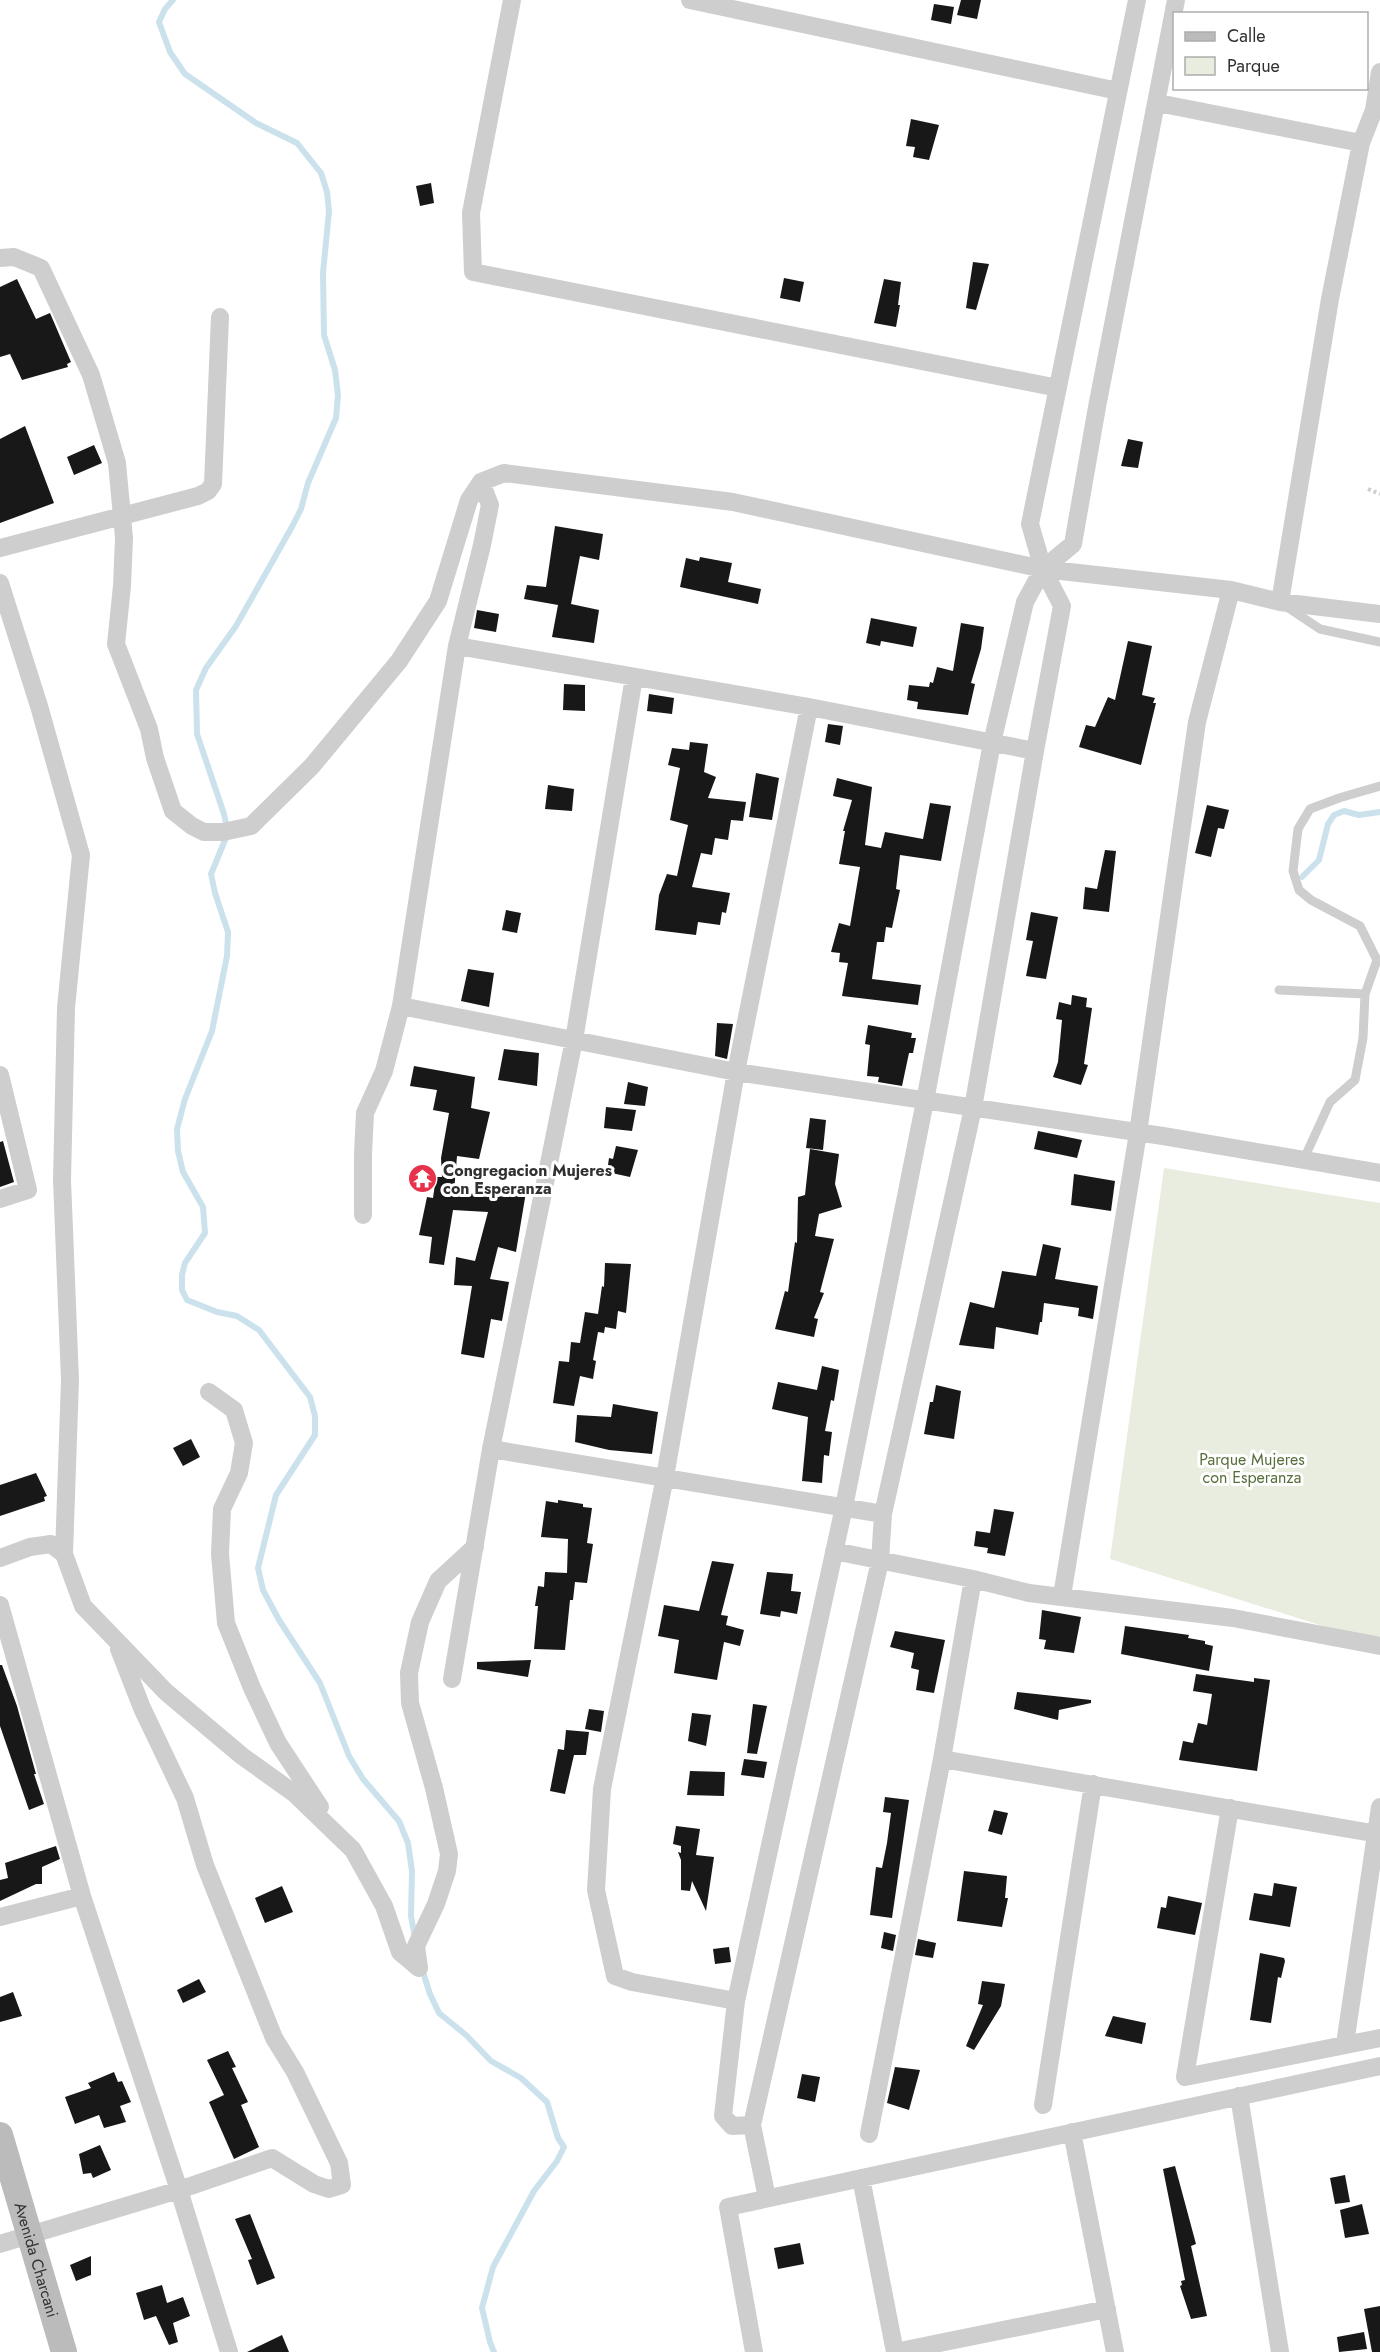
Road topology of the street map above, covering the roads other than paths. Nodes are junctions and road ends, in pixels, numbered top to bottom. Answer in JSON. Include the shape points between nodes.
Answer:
{"nodes":[{"id":1,"x":512,"y":0,"type":"edge"},
{"id":2,"x":690,"y":0,"type":"edge"},
{"id":3,"x":1137,"y":0,"type":"edge"},
{"id":4,"x":1173,"y":17,"type":"edge"},
{"id":5,"x":1380,"y":72,"type":"edge"},
{"id":6,"x":1118,"y":91,"type":"junction"},
{"id":7,"x":1158,"y":103,"type":"junction"},
{"id":8,"x":1362,"y":143,"type":"junction"},
{"id":9,"x":0,"y":258,"type":"edge"},
{"id":10,"x":220,"y":317,"type":"dead end"},
{"id":11,"x":1058,"y":388,"type":"junction"},
{"id":12,"x":481,"y":482,"type":"junction"},
{"id":13,"x":122,"y":515,"type":"junction"},
{"id":14,"x":0,"y":548,"type":"edge"},
{"id":15,"x":1043,"y":569,"type":"junction"},
{"id":16,"x":0,"y":583,"type":"edge"},
{"id":17,"x":1231,"y":590,"type":"junction"},
{"id":18,"x":1280,"y":602,"type":"junction"},
{"id":19,"x":1380,"y":614,"type":"edge"},
{"id":20,"x":1380,"y":642,"type":"edge"},
{"id":21,"x":457,"y":645,"type":"junction"},
{"id":22,"x":634,"y":676,"type":"junction"},
{"id":23,"x":809,"y":707,"type":"junction"},
{"id":24,"x":992,"y":743,"type":"junction"},
{"id":25,"x":1035,"y":751,"type":"junction"},
{"id":26,"x":1380,"y":786,"type":"edge"},
{"id":27,"x":1279,"y":990,"type":"dead end"},
{"id":28,"x":1365,"y":994,"type":"junction"},
{"id":29,"x":401,"y":1006,"type":"junction"},
{"id":30,"x":574,"y":1040,"type":"junction"},
{"id":31,"x":736,"y":1072,"type":"junction"},
{"id":32,"x":0,"y":1075,"type":"edge"},
{"id":33,"x":925,"y":1101,"type":"junction"},
{"id":34,"x":973,"y":1108,"type":"junction"},
{"id":35,"x":1138,"y":1132,"type":"junction"},
{"id":36,"x":1303,"y":1161,"type":"junction"},
{"id":37,"x":1380,"y":1173,"type":"edge"},
{"id":38,"x":0,"y":1199,"type":"edge"},
{"id":39,"x":363,"y":1215,"type":"dead end"},
{"id":40,"x":209,"y":1392,"type":"dead end"},
{"id":41,"x":491,"y":1449,"type":"junction"},
{"id":42,"x":665,"y":1477,"type":"junction"},
{"id":43,"x":844,"y":1508,"type":"junction"},
{"id":44,"x":883,"y":1514,"type":"junction"},
{"id":45,"x":475,"y":1547,"type":"junction"},
{"id":46,"x":834,"y":1551,"type":"junction"},
{"id":47,"x":64,"y":1554,"type":"junction"},
{"id":48,"x":0,"y":1558,"type":"edge"},
{"id":49,"x":880,"y":1561,"type":"junction"},
{"id":50,"x":973,"y":1579,"type":"junction"},
{"id":51,"x":1062,"y":1596,"type":"junction"},
{"id":52,"x":0,"y":1605,"type":"edge"},
{"id":53,"x":116,"y":1640,"type":"junction"},
{"id":54,"x":1380,"y":1646,"type":"edge"},
{"id":55,"x":452,"y":1679,"type":"dead end"},
{"id":56,"x":942,"y":1759,"type":"junction"},
{"id":57,"x":1093,"y":1785,"type":"junction"},
{"id":58,"x":1380,"y":1807,"type":"edge"},
{"id":59,"x":1230,"y":1808,"type":"junction"},
{"id":60,"x":333,"y":1829,"type":"junction"},
{"id":61,"x":1377,"y":1834,"type":"junction"},
{"id":62,"x":82,"y":1896,"type":"junction"},
{"id":63,"x":0,"y":1917,"type":"edge"},
{"id":64,"x":736,"y":2001,"type":"junction"},
{"id":65,"x":1380,"y":2038,"type":"edge"},
{"id":66,"x":1345,"y":2044,"type":"junction"},
{"id":67,"x":1380,"y":2066,"type":"edge"},
{"id":68,"x":1239,"y":2096,"type":"junction"},
{"id":69,"x":1043,"y":2105,"type":"dead end"},
{"id":70,"x":752,"y":2125,"type":"junction"},
{"id":71,"x":1072,"y":2132,"type":"junction"},
{"id":72,"x":869,"y":2134,"type":"dead end"},
{"id":73,"x":0,"y":2135,"type":"edge"},
{"id":74,"x":861,"y":2178,"type":"junction"},
{"id":75,"x":179,"y":2190,"type":"junction"},
{"id":76,"x":768,"y":2198,"type":"junction"},
{"id":77,"x":29,"y":2236,"type":"junction"},
{"id":78,"x":0,"y":2244,"type":"edge"},
{"id":79,"x":1107,"y":2309,"type":"junction"},
{"id":80,"x":64,"y":2352,"type":"edge"},
{"id":81,"x":229,"y":2352,"type":"edge"},
{"id":82,"x":754,"y":2352,"type":"edge"},
{"id":83,"x":895,"y":2352,"type":"edge"},
{"id":84,"x":1115,"y":2352,"type":"edge"},
{"id":85,"x":1280,"y":2352,"type":"edge"}],
"edges":[{"from":1,"to":11,"type":"street","via":[[471,213],[473,272]]},
{"from":2,"to":6,"type":"street"},
{"from":3,"to":6,"type":"street"},
{"from":4,"to":7,"type":"street"},
{"from":5,"to":8,"type":"street","via":[[1374,110]]},
{"from":6,"to":11,"type":"street"},
{"from":7,"to":8,"type":"street"},
{"from":7,"to":15,"type":"street","via":[[1073,544]]},
{"from":8,"to":18,"type":"street","via":[[1330,299]]},
{"from":9,"to":13,"type":"street","via":[[14,257],[41,268],[91,375],[117,463]]},
{"from":10,"to":13,"type":"street","via":[[213,484],[198,496]]},
{"from":11,"to":15,"type":"street","via":[[1030,524]]},
{"from":12,"to":13,"type":"street","via":[[469,500],[438,601],[399,661],[312,766],[251,826],[223,832],[204,832],[173,811],[149,729],[116,644],[122,586]]},
{"from":12,"to":15,"type":"street","via":[[504,473],[733,502]]},
{"from":12,"to":21,"type":"street","via":[[490,505]]},
{"from":13,"to":14,"type":"street"},
{"from":15,"to":17,"type":"street"},
{"from":15,"to":24,"type":"street","via":[[1025,602]]},
{"from":15,"to":25,"type":"street","via":[[1062,606]]},
{"from":16,"to":47,"type":"street","via":[[81,855],[66,1008],[62,1180],[70,1380]]},
{"from":17,"to":18,"type":"street"},
{"from":17,"to":35,"type":"street","via":[[1197,722]]},
{"from":18,"to":19,"type":"street"},
{"from":18,"to":20,"type":"lane","via":[[1320,629]]},
{"from":21,"to":22,"type":"street"},
{"from":21,"to":29,"type":"street"},
{"from":22,"to":23,"type":"street"},
{"from":22,"to":30,"type":"street"},
{"from":23,"to":24,"type":"street"},
{"from":23,"to":31,"type":"street"},
{"from":24,"to":25,"type":"street"},
{"from":24,"to":33,"type":"street"},
{"from":25,"to":34,"type":"street"},
{"from":26,"to":28,"type":"lane","via":[[1310,809],[1298,829],[1293,871],[1299,890],[1311,900],[1360,926],[1377,960]]},
{"from":27,"to":28,"type":"lane"},
{"from":28,"to":36,"type":"lane","via":[[1363,1038],[1355,1080],[1330,1102]]},
{"from":29,"to":30,"type":"street"},
{"from":29,"to":39,"type":"street","via":[[384,1071],[365,1113]]},
{"from":30,"to":31,"type":"street"},
{"from":30,"to":41,"type":"street"},
{"from":31,"to":33,"type":"street"},
{"from":31,"to":42,"type":"street"},
{"from":32,"to":38,"type":"street","via":[[28,1190]]},
{"from":33,"to":34,"type":"street"},
{"from":33,"to":43,"type":"street"},
{"from":34,"to":35,"type":"street"},
{"from":34,"to":44,"type":"street"},
{"from":35,"to":36,"type":"street"},
{"from":35,"to":51,"type":"street"},
{"from":36,"to":37,"type":"street"},
{"from":40,"to":60,"type":"street","via":[[234,1410],[244,1443],[239,1473],[222,1509],[220,1554],[226,1623],[278,1743]]},
{"from":41,"to":42,"type":"street"},
{"from":41,"to":45,"type":"street"},
{"from":42,"to":43,"type":"street"},
{"from":42,"to":64,"type":"street","via":[[602,1789],[596,1890],[615,1976]]},
{"from":43,"to":44,"type":"street"},
{"from":43,"to":46,"type":"street"},
{"from":44,"to":49,"type":"street"},
{"from":45,"to":55,"type":"street"},
{"from":45,"to":60,"type":"street","via":[[438,1581],[420,1622],[409,1672],[410,1703],[449,1854],[436,1904],[416,1946],[418,1968],[400,1952],[384,1906],[353,1850]]},
{"from":46,"to":49,"type":"street"},
{"from":46,"to":64,"type":"street"},
{"from":47,"to":48,"type":"street","via":[[51,1544]]},
{"from":47,"to":53,"type":"street","via":[[83,1606]]},
{"from":49,"to":50,"type":"street"},
{"from":49,"to":70,"type":"street"},
{"from":50,"to":51,"type":"street","via":[[1029,1593]]},
{"from":50,"to":56,"type":"street"},
{"from":51,"to":54,"type":"street","via":[[1233,1618]]},
{"from":52,"to":62,"type":"street"},
{"from":53,"to":60,"type":"street","via":[[166,1692]]},
{"from":53,"to":75,"type":"street","via":[[142,1708],[185,1798],[205,1865],[274,2038],[339,2163],[342,2185],[329,2189],[314,2184],[272,2158]]},
{"from":56,"to":57,"type":"street"},
{"from":56,"to":72,"type":"street"},
{"from":57,"to":59,"type":"street"},
{"from":57,"to":69,"type":"street"},
{"from":58,"to":61,"type":"street"},
{"from":59,"to":61,"type":"street"},
{"from":59,"to":66,"type":"street","via":[[1185,2077]]},
{"from":61,"to":66,"type":"street"},
{"from":62,"to":63,"type":"street"},
{"from":62,"to":75,"type":"street"},
{"from":64,"to":70,"type":"street","via":[[723,2116],[732,2126]]},
{"from":65,"to":66,"type":"street"},
{"from":67,"to":68,"type":"street"},
{"from":68,"to":71,"type":"street"},
{"from":68,"to":85,"type":"street"},
{"from":70,"to":76,"type":"street"},
{"from":71,"to":74,"type":"street"},
{"from":71,"to":79,"type":"street"},
{"from":73,"to":77,"type":"main road","name":"Avenida Charcani"},
{"from":74,"to":76,"type":"street"},
{"from":74,"to":83,"type":"street"},
{"from":75,"to":77,"type":"street"},
{"from":75,"to":81,"type":"street"},
{"from":76,"to":82,"type":"street","via":[[728,2206]]},
{"from":77,"to":78,"type":"street"},
{"from":77,"to":80,"type":"main road","name":"Avenida Charcani"},
{"from":79,"to":83,"type":"street"},
{"from":79,"to":84,"type":"street"}]}
